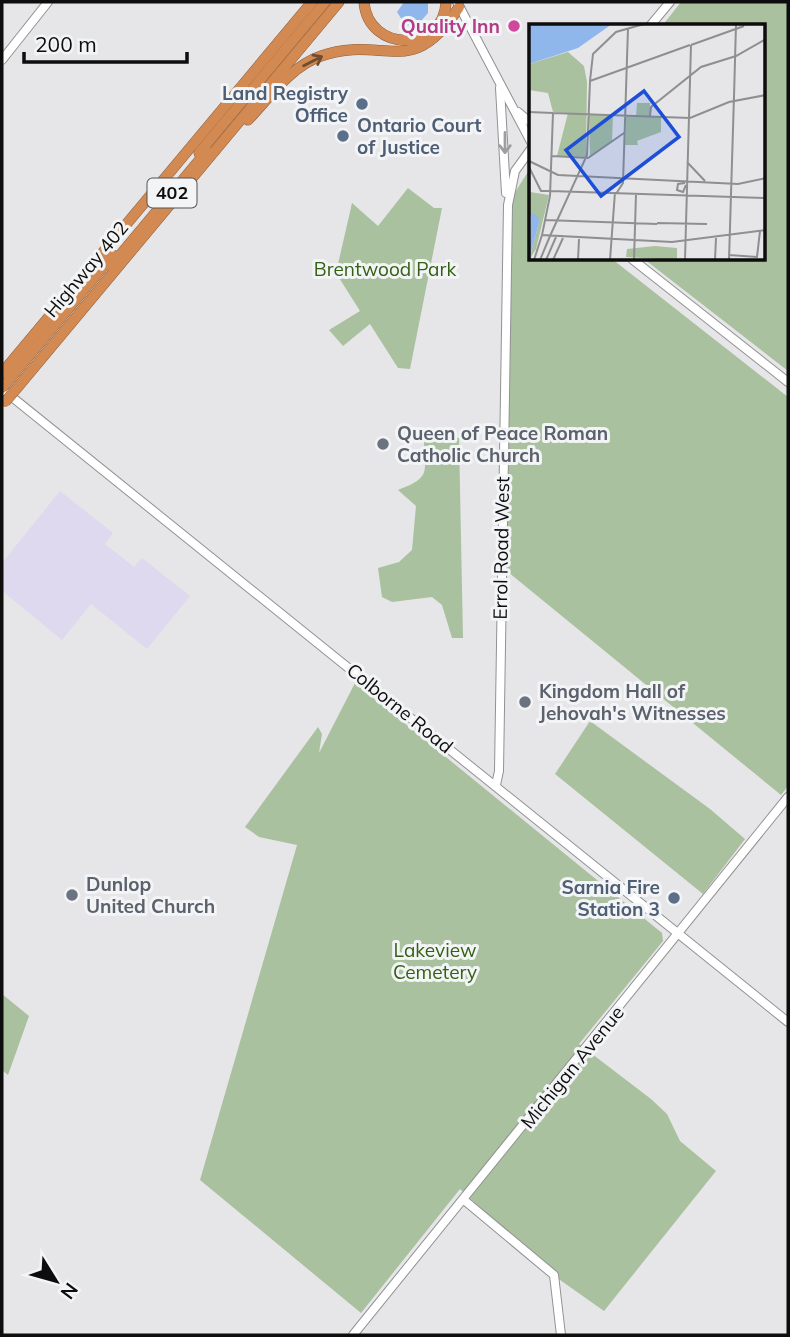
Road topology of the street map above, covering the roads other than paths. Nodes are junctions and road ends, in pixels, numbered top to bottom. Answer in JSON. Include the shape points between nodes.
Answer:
{"nodes":[{"id":1,"x":48,"y":2,"type":"edge"},
{"id":2,"x":303,"y":2,"type":"edge"},
{"id":3,"x":312,"y":2,"type":"edge"},
{"id":4,"x":325,"y":2,"type":"edge"},
{"id":5,"x":332,"y":2,"type":"edge"},
{"id":6,"x":339,"y":2,"type":"edge"},
{"id":7,"x":364,"y":2,"type":"edge"},
{"id":8,"x":446,"y":2,"type":"edge"},
{"id":9,"x":670,"y":2,"type":"edge"},
{"id":10,"x":458,"y":4,"type":"edge"},
{"id":11,"x":652,"y":24,"type":"edge"},
{"id":12,"x":2,"y":60,"type":"edge"},
{"id":13,"x":499,"y":81,"type":"junction"},
{"id":14,"x":513,"y":108,"type":"junction"},
{"id":15,"x":529,"y":120,"type":"edge"},
{"id":16,"x":529,"y":138,"type":"edge"},
{"id":17,"x":529,"y":152,"type":"edge"},
{"id":18,"x":195,"y":177,"type":"junction"},
{"id":19,"x":157,"y":186,"type":"junction"},
{"id":20,"x":508,"y":205,"type":"junction"},
{"id":21,"x":635,"y":261,"type":"edge"},
{"id":22,"x":788,"y":382,"type":"edge"},
{"id":23,"x":6,"y":390,"type":"edge"},
{"id":24,"x":495,"y":785,"type":"junction"},
{"id":25,"x":788,"y":797,"type":"edge"},
{"id":26,"x":664,"y":922,"type":"junction"},
{"id":27,"x":679,"y":933,"type":"junction"},
{"id":28,"x":667,"y":948,"type":"junction"},
{"id":29,"x":788,"y":1021,"type":"edge"},
{"id":30,"x":464,"y":1200,"type":"junction"},
{"id":31,"x":353,"y":1335,"type":"edge"},
{"id":32,"x":561,"y":1335,"type":"edge"}],
"edges":[{"from":1,"to":12,"type":"street"},
{"from":2,"to":19,"type":"highway"},
{"from":3,"to":19,"type":"highway","name":"Highway 402","number":"402"},
{"from":4,"to":23,"type":"highway"},
{"from":5,"to":23,"type":"highway","name":"Highway 402","number":"402"},
{"from":6,"to":18,"type":"highway"},
{"from":7,"to":8,"type":"highway","via":[[375,29],[393,40],[409,42],[425,37],[438,24]]},
{"from":9,"to":11,"type":"street"},
{"from":10,"to":13,"type":"street"},
{"from":18,"to":10,"type":"highway","one_way":true,"via":[[301,67],[331,54],[422,47],[445,28]]},
{"from":13,"to":14,"type":"street"},
{"from":13,"to":20,"type":"street","one_way":true},
{"from":14,"to":15,"type":"street"},
{"from":14,"to":16,"type":"street"},
{"from":17,"to":20,"type":"street","name":"Errol Road West","via":[[515,172]]},
{"from":18,"to":23,"type":"highway"},
{"from":19,"to":23,"type":"highway","name":"Highway 402","number":"402"},
{"from":20,"to":24,"type":"street","name":"Errol Road West","via":[[499,771]]},
{"from":21,"to":22,"type":"street"},
{"from":23,"to":24,"type":"street","name":"Colborne Road"},
{"from":24,"to":26,"type":"street","name":"Colborne Road"},
{"from":25,"to":27,"type":"street","name":"Michigan Avenue"},
{"from":26,"to":27,"type":"street","name":"Colborne Road"},
{"from":26,"to":28,"type":"street","via":[[670,934]]},
{"from":27,"to":28,"type":"street","name":"Michigan Avenue"},
{"from":27,"to":29,"type":"street","name":"Colborne Road"},
{"from":28,"to":30,"type":"street","name":"Michigan Avenue"},
{"from":30,"to":31,"type":"street","name":"Michigan Avenue"},
{"from":30,"to":32,"type":"street","via":[[554,1275]]}]}
